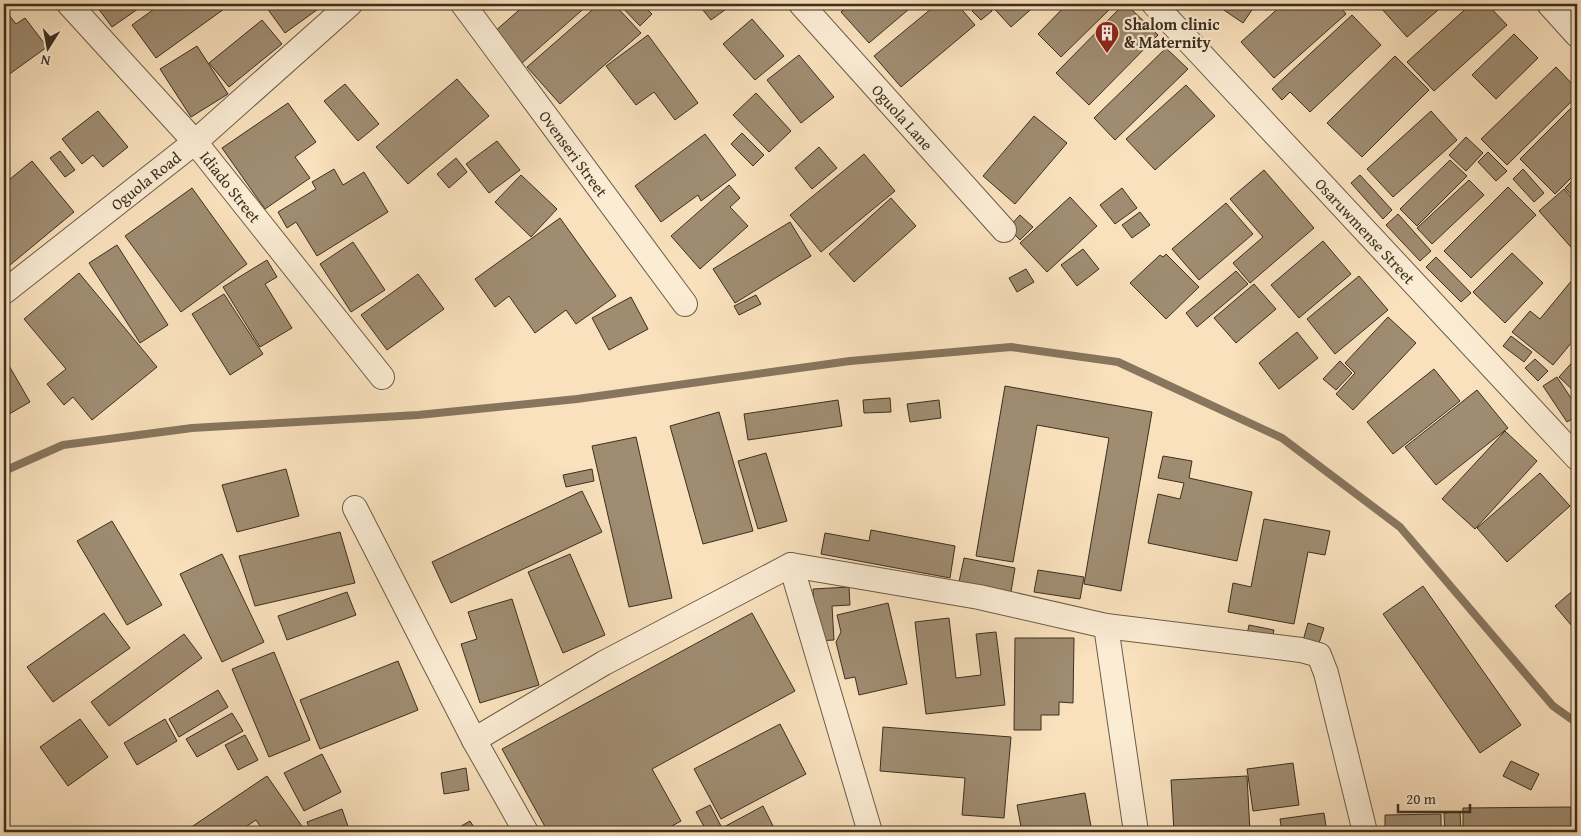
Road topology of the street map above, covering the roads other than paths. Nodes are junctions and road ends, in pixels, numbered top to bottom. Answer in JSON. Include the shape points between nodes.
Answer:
{"nodes":[{"id":1,"x":69,"y":4,"type":"edge"},
{"id":2,"x":350,"y":4,"type":"edge"},
{"id":3,"x":463,"y":4,"type":"edge"},
{"id":4,"x":801,"y":4,"type":"edge"},
{"id":5,"x":1154,"y":4,"type":"edge"},
{"id":6,"x":1549,"y":4,"type":"edge"},
{"id":7,"x":1577,"y":35,"type":"edge"},
{"id":8,"x":195,"y":142,"type":"junction"},
{"id":9,"x":1004,"y":230,"type":"dead end"},
{"id":10,"x":4,"y":292,"type":"edge"},
{"id":11,"x":685,"y":304,"type":"dead end"},
{"id":12,"x":382,"y":377,"type":"dead end"},
{"id":13,"x":1577,"y":458,"type":"edge"},
{"id":14,"x":355,"y":508,"type":"dead end"},
{"id":15,"x":792,"y":565,"type":"junction"},
{"id":16,"x":1106,"y":626,"type":"junction"},
{"id":17,"x":474,"y":740,"type":"junction"},
{"id":18,"x":526,"y":832,"type":"edge"},
{"id":19,"x":870,"y":832,"type":"edge"},
{"id":20,"x":1136,"y":832,"type":"edge"},
{"id":21,"x":1365,"y":832,"type":"edge"}],
"edges":[{"from":1,"to":8,"type":"street","name":"Idiado Street"},
{"from":2,"to":8,"type":"street","name":"Oguola Road"},
{"from":3,"to":11,"type":"street","name":"Ovenseri Street"},
{"from":4,"to":9,"type":"street","name":"Oguola Lane"},
{"from":5,"to":13,"type":"street","name":"Osaruwmense Street"},
{"from":6,"to":7,"type":"street"},
{"from":8,"to":10,"type":"street","name":"Oguola Road"},
{"from":8,"to":12,"type":"street","name":"Idiado Street"},
{"from":14,"to":17,"type":"street"},
{"from":15,"to":16,"type":"street","via":[[979,597]]},
{"from":15,"to":17,"type":"street","via":[[604,663]]},
{"from":15,"to":19,"type":"street"},
{"from":16,"to":20,"type":"street"},
{"from":16,"to":21,"type":"street","via":[[1301,650],[1319,655]]},
{"from":17,"to":18,"type":"street"}]}
